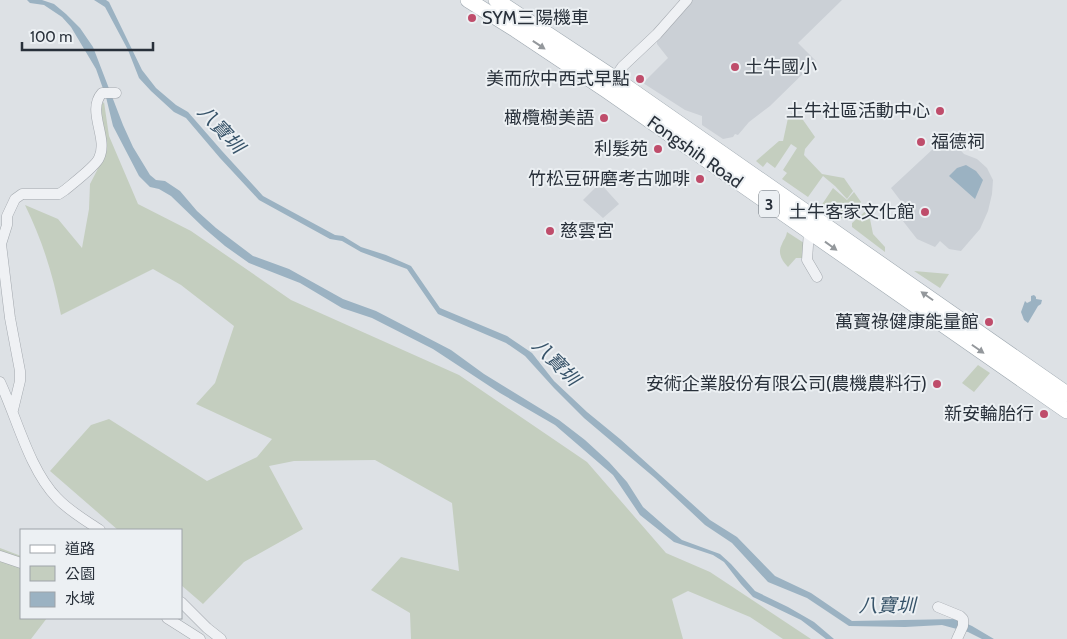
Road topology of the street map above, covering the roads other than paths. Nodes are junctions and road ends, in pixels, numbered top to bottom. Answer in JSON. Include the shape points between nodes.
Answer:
{"nodes":[{"id":1,"x":468,"y":0,"type":"edge"},
{"id":2,"x":496,"y":0,"type":"edge"},
{"id":3,"x":687,"y":0,"type":"edge"},
{"id":4,"x":610,"y":84,"type":"junction"},
{"id":5,"x":116,"y":94,"type":"dead end"},
{"id":6,"x":809,"y":231,"type":"junction"},
{"id":7,"x":817,"y":276,"type":"dead end"},
{"id":8,"x":0,"y":382,"type":"edge"},
{"id":9,"x":1067,"y":394,"type":"edge"},
{"id":10,"x":13,"y":410,"type":"junction"},
{"id":11,"x":1067,"y":411,"type":"edge"},
{"id":12,"x":98,"y":529,"type":"edge"},
{"id":13,"x":0,"y":556,"type":"edge"},
{"id":14,"x":20,"y":563,"type":"edge"},
{"id":15,"x":182,"y":603,"type":"edge"},
{"id":16,"x":938,"y":607,"type":"dead end"},
{"id":17,"x":169,"y":619,"type":"edge"},
{"id":18,"x":200,"y":639,"type":"edge"},
{"id":19,"x":221,"y":639,"type":"edge"},
{"id":20,"x":957,"y":639,"type":"edge"}],
"edges":[{"from":1,"to":4,"type":"main road","name":"Fongshih Road","number":"3","one_way":true},
{"from":2,"to":4,"type":"main road","name":"Fongshih Road","number":"3"},
{"from":3,"to":4,"type":"street","via":[[622,67]]},
{"from":4,"to":6,"type":"main road","name":"Fongshih Road","number":"3"},
{"from":9,"to":4,"type":"main road","name":"Fongshih Road","number":"3","one_way":true},
{"from":5,"to":10,"type":"street","via":[[102,94],[96,103],[102,147],[99,159],[59,194],[22,194],[14,199],[7,216],[1,244],[20,371]]},
{"from":6,"to":7,"type":"street","via":[[807,260]]},
{"from":6,"to":11,"type":"main road","name":"Fongshih Road","number":"3","one_way":true},
{"from":8,"to":10,"type":"street"},
{"from":10,"to":12,"type":"street","via":[[33,463],[56,497],[73,513]]},
{"from":13,"to":14,"type":"street"},
{"from":15,"to":19,"type":"street"},
{"from":16,"to":20,"type":"street","via":[[962,619]]},
{"from":17,"to":18,"type":"street"}]}
